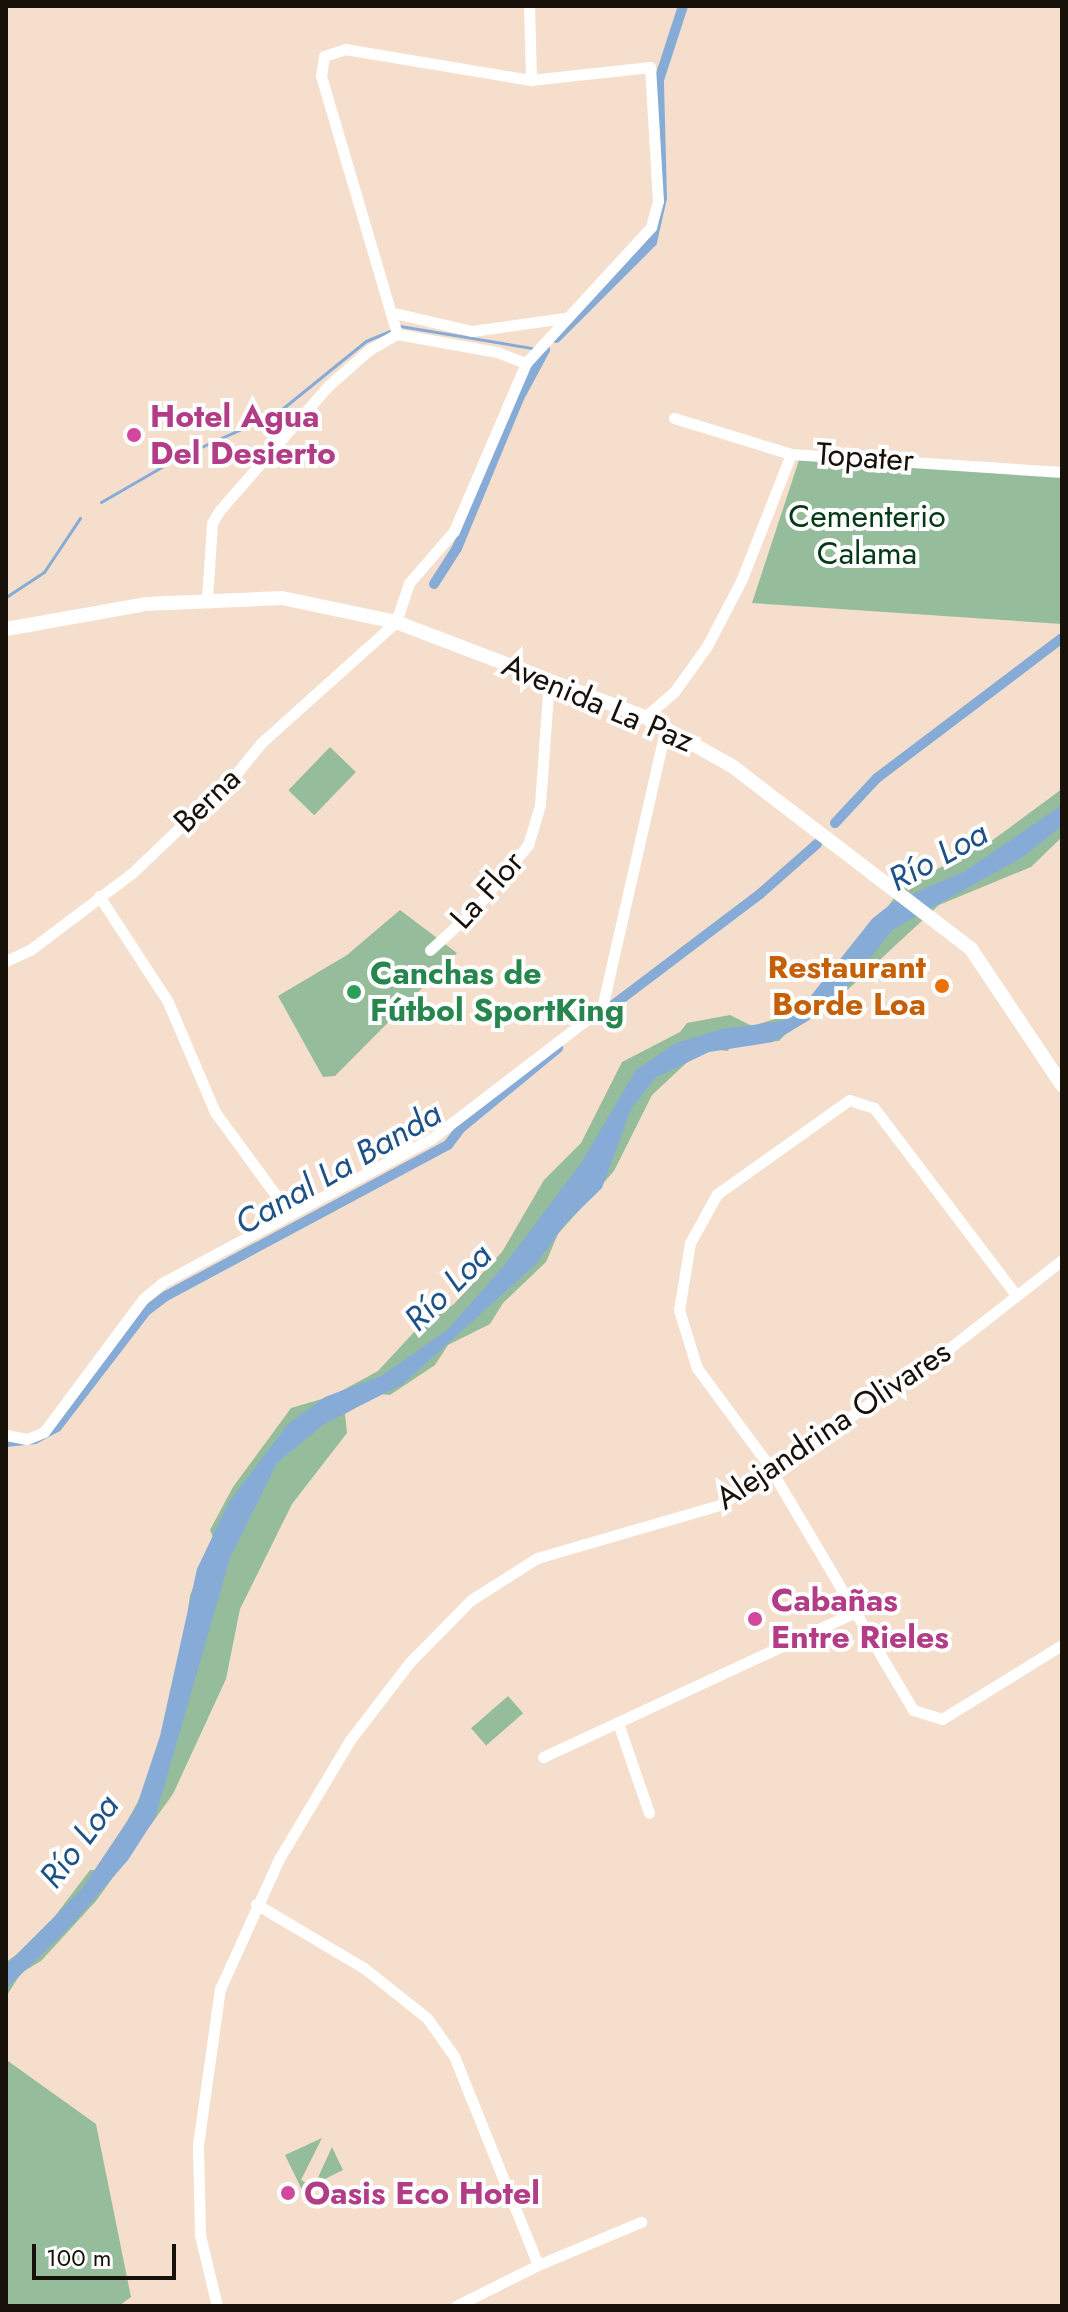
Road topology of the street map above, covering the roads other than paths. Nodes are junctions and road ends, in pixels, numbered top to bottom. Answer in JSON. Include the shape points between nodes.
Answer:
{"nodes":[{"id":1,"x":529,"y":6,"type":"edge"},
{"id":2,"x":531,"y":80,"type":"junction"},
{"id":3,"x":394,"y":313,"type":"junction"},
{"id":4,"x":564,"y":318,"type":"junction"},
{"id":5,"x":397,"y":334,"type":"junction"},
{"id":6,"x":526,"y":363,"type":"junction"},
{"id":7,"x":674,"y":418,"type":"dead end"},
{"id":8,"x":791,"y":454,"type":"junction"},
{"id":9,"x":1062,"y":472,"type":"edge"},
{"id":10,"x":207,"y":599,"type":"junction"},
{"id":11,"x":396,"y":622,"type":"junction"},
{"id":12,"x":6,"y":629,"type":"edge"},
{"id":13,"x":549,"y":680,"type":"junction"},
{"id":14,"x":645,"y":717,"type":"junction"},
{"id":15,"x":666,"y":727,"type":"junction"},
{"id":16,"x":99,"y":896,"type":"junction"},
{"id":17,"x":430,"y":950,"type":"dead end"},
{"id":18,"x":6,"y":961,"type":"edge"},
{"id":19,"x":1062,"y":1085,"type":"edge"},
{"id":20,"x":289,"y":1213,"type":"junction"},
{"id":21,"x":1062,"y":1260,"type":"edge"},
{"id":22,"x":1016,"y":1295,"type":"junction"},
{"id":23,"x":6,"y":1435,"type":"edge"},
{"id":24,"x":772,"y":1472,"type":"junction"},
{"id":25,"x":855,"y":1612,"type":"junction"},
{"id":26,"x":1062,"y":1645,"type":"edge"},
{"id":27,"x":618,"y":1723,"type":"junction"},
{"id":28,"x":543,"y":1757,"type":"dead end"},
{"id":29,"x":649,"y":1813,"type":"dead end"},
{"id":30,"x":256,"y":1904,"type":"junction"},
{"id":31,"x":641,"y":2222,"type":"dead end"},
{"id":32,"x":538,"y":2265,"type":"junction"},
{"id":33,"x":217,"y":2306,"type":"edge"},
{"id":34,"x":456,"y":2306,"type":"edge"}],
"edges":[{"from":1,"to":2,"type":"street"},
{"from":2,"to":3,"type":"street","via":[[345,49],[324,56],[321,76]]},
{"from":2,"to":4,"type":"street","via":[[650,67],[654,92],[658,201],[651,227]]},
{"from":3,"to":4,"type":"street","via":[[472,331]]},
{"from":3,"to":5,"type":"street"},
{"from":4,"to":6,"type":"street"},
{"from":5,"to":6,"type":"street","via":[[497,352]]},
{"from":5,"to":10,"type":"street","via":[[328,386],[219,511],[212,523]]},
{"from":6,"to":11,"type":"street","via":[[454,531],[409,583]]},
{"from":7,"to":8,"type":"street","name":"Topater"},
{"from":8,"to":9,"type":"street","name":"Topater"},
{"from":8,"to":14,"type":"street","via":[[741,581],[707,646],[674,692]]},
{"from":10,"to":11,"type":"main road","name":"Avenida La Paz","via":[[282,598]]},
{"from":10,"to":12,"type":"main road","name":"Avenida La Paz","via":[[96,611]]},
{"from":11,"to":13,"type":"main road","name":"Avenida La Paz"},
{"from":11,"to":16,"type":"street","name":"Berna","via":[[261,743],[236,774],[132,873]]},
{"from":13,"to":14,"type":"main road","name":"Avenida La Paz"},
{"from":13,"to":17,"type":"street","name":"La Flor","via":[[540,805],[528,845],[474,910]]},
{"from":14,"to":15,"type":"main road","name":"Avenida La Paz"},
{"from":15,"to":19,"type":"main road","name":"Avenida La Paz","via":[[732,766],[971,949]]},
{"from":15,"to":20,"type":"street","via":[[602,1008],[431,1139]]},
{"from":16,"to":18,"type":"street","name":"Berna","via":[[30,950]]},
{"from":16,"to":20,"type":"street","via":[[168,1002],[215,1112]]},
{"from":20,"to":23,"type":"street","via":[[162,1283],[143,1299],[44,1432],[27,1439]]},
{"from":21,"to":22,"type":"street","name":"Alejandrina Olivares"},
{"from":22,"to":24,"type":"street","name":"Alejandrina Olivares","via":[[937,1358]]},
{"from":22,"to":24,"type":"street","via":[[867,1103],[849,1100],[717,1194],[690,1243],[679,1310],[697,1368]]},
{"from":24,"to":25,"type":"street"},
{"from":24,"to":30,"type":"street","name":"Alejandrina Olivares","via":[[692,1516],[614,1532],[537,1558],[471,1600],[409,1663],[350,1740]]},
{"from":25,"to":26,"type":"street","via":[[913,1710],[942,1719]]},
{"from":25,"to":27,"type":"street"},
{"from":27,"to":28,"type":"street"},
{"from":27,"to":29,"type":"street"},
{"from":30,"to":32,"type":"street","via":[[364,1968],[427,2018],[454,2056]]},
{"from":30,"to":33,"type":"street","name":"Alejandrina Olivares","via":[[220,1989],[203,2088],[198,2201],[204,2265]]},
{"from":31,"to":32,"type":"street"},
{"from":32,"to":34,"type":"street"}]}
